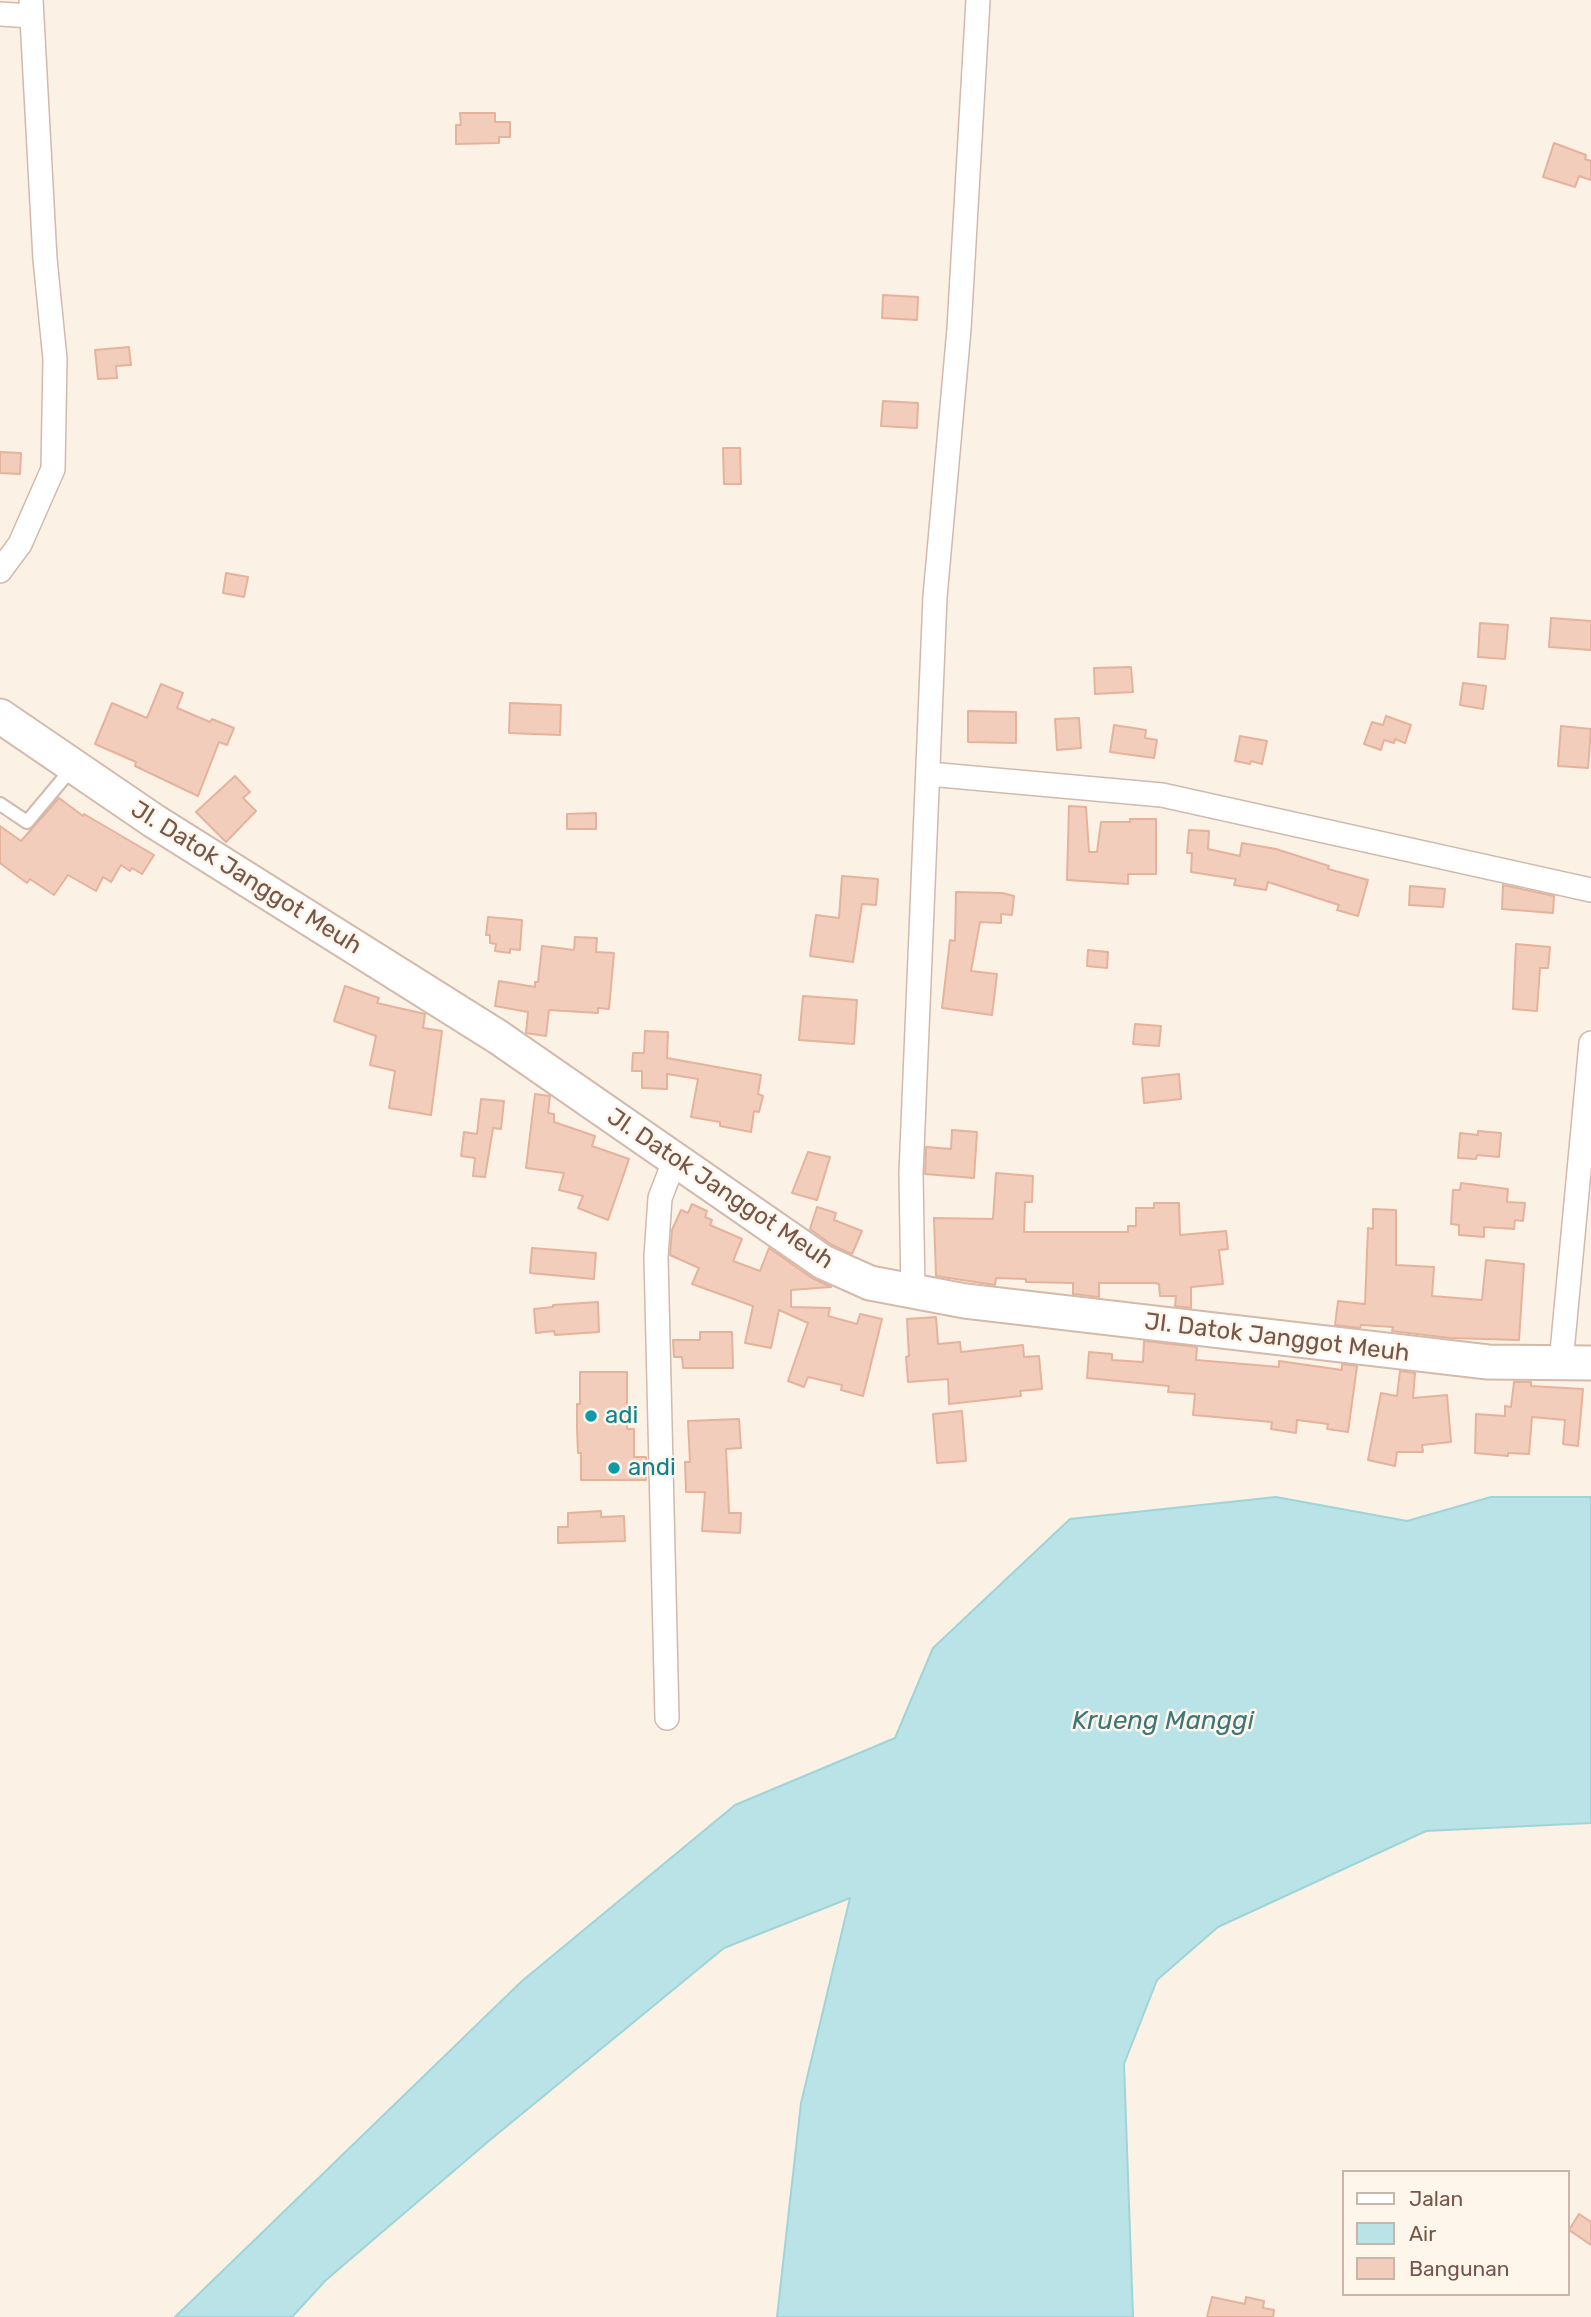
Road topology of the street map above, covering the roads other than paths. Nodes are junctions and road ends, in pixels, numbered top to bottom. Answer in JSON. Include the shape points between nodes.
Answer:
{"nodes":[{"id":1,"x":978,"y":0,"type":"edge"},
{"id":2,"x":31,"y":8,"type":"edge"},
{"id":3,"x":0,"y":14,"type":"edge"},
{"id":4,"x":0,"y":571,"type":"edge"},
{"id":5,"x":0,"y":716,"type":"edge"},
{"id":6,"x":74,"y":766,"type":"junction"},
{"id":7,"x":929,"y":774,"type":"junction"},
{"id":8,"x":0,"y":804,"type":"edge"},
{"id":9,"x":1591,"y":890,"type":"edge"},
{"id":10,"x":1591,"y":1043,"type":"edge"},
{"id":11,"x":675,"y":1159,"type":"junction"},
{"id":12,"x":913,"y":1293,"type":"junction"},
{"id":13,"x":1576,"y":1363,"type":"edge"},
{"id":14,"x":667,"y":1718,"type":"dead end"}],
"edges":[{"from":1,"to":7,"type":"street","via":[[959,329],[935,597]]},
{"from":2,"to":3,"type":"street"},
{"from":2,"to":4,"type":"street","via":[[55,359],[53,469],[20,544]]},
{"from":5,"to":6,"type":"street","name":"JI. Datok Janggot Meuh"},
{"from":6,"to":8,"type":"lane","via":[[27,822]]},
{"from":6,"to":11,"type":"street","name":"JI. Datok Janggot Meuh","via":[[498,1037]]},
{"from":7,"to":9,"type":"street","via":[[1162,795]]},
{"from":7,"to":12,"type":"street","via":[[911,1173]]},
{"from":10,"to":13,"type":"street"},
{"from":11,"to":12,"type":"street","name":"JI. Datok Janggot Meuh","via":[[823,1262],[870,1283]]},
{"from":11,"to":14,"type":"street","via":[[660,1198],[656,1257]]},
{"from":12,"to":13,"type":"street","name":"JI. Datok Janggot Meuh","via":[[1385,1352],[1488,1362]]}]}
